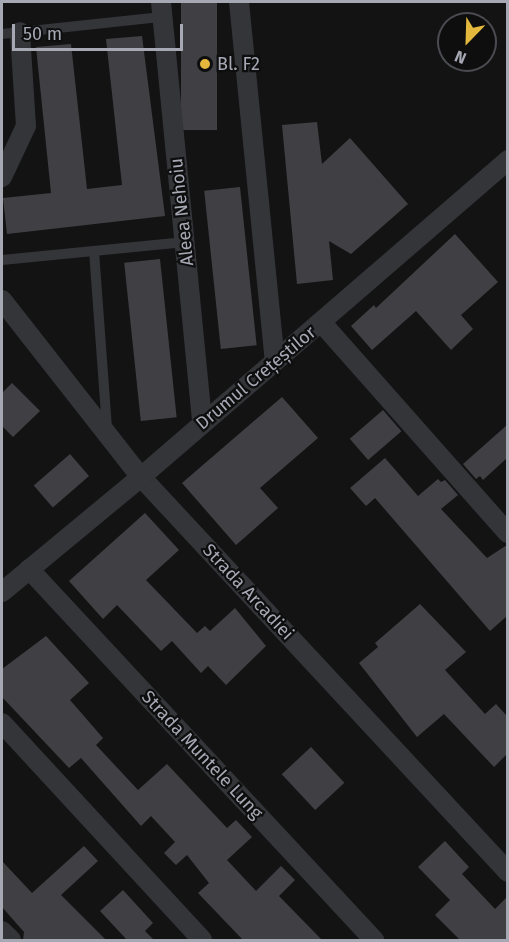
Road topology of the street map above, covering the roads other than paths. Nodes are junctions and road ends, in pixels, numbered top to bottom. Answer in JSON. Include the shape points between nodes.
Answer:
{"nodes":[{"id":1,"x":239,"y":2,"type":"edge"},
{"id":2,"x":161,"y":9,"type":"edge"},
{"id":3,"x":11,"y":33,"type":"edge"},
{"id":4,"x":506,"y":164,"type":"edge"},
{"id":5,"x":2,"y":177,"type":"edge"},
{"id":6,"x":185,"y":242,"type":"junction"},
{"id":7,"x":94,"y":251,"type":"junction"},
{"id":8,"x":2,"y":260,"type":"edge"},
{"id":9,"x":2,"y":300,"type":"edge"},
{"id":10,"x":321,"y":322,"type":"junction"},
{"id":11,"x":275,"y":361,"type":"junction"},
{"id":12,"x":202,"y":423,"type":"junction"},
{"id":13,"x":107,"y":433,"type":"junction"},
{"id":14,"x":141,"y":477,"type":"junction"},
{"id":15,"x":507,"y":533,"type":"edge"},
{"id":16,"x":29,"y":568,"type":"junction"},
{"id":17,"x":2,"y":592,"type":"edge"},
{"id":18,"x":2,"y":723,"type":"edge"},
{"id":19,"x":507,"y":872,"type":"edge"},
{"id":20,"x":2,"y":931,"type":"edge"},
{"id":21,"x":11,"y":940,"type":"edge"},
{"id":22,"x":202,"y":940,"type":"edge"},
{"id":23,"x":374,"y":940,"type":"edge"}],
"edges":[{"from":1,"to":11,"type":"street"},
{"from":2,"to":3,"type":"lane"},
{"from":2,"to":6,"type":"street","name":"Aleea Nehoiu"},
{"from":3,"to":5,"type":"street","via":[[26,126]]},
{"from":4,"to":10,"type":"street","name":"Drumul Crețeștilor"},
{"from":6,"to":7,"type":"lane"},
{"from":6,"to":12,"type":"street","name":"Aleea Nehoiu"},
{"from":7,"to":8,"type":"lane"},
{"from":7,"to":13,"type":"lane"},
{"from":9,"to":13,"type":"street","name":"Strada Arcadiei"},
{"from":10,"to":11,"type":"street","name":"Drumul Crețeștilor"},
{"from":10,"to":15,"type":"street"},
{"from":11,"to":12,"type":"street","name":"Drumul Crețeștilor"},
{"from":12,"to":14,"type":"street","name":"Drumul Crețeștilor"},
{"from":13,"to":14,"type":"street","name":"Strada Arcadiei"},
{"from":14,"to":16,"type":"street","name":"Drumul Crețeștilor"},
{"from":14,"to":19,"type":"street","name":"Strada Arcadiei"},
{"from":16,"to":17,"type":"street","name":"Drumul Crețeștilor"},
{"from":16,"to":23,"type":"street","name":"Strada Muntele Lung"},
{"from":18,"to":22,"type":"street"},
{"from":20,"to":21,"type":"street"}]}
